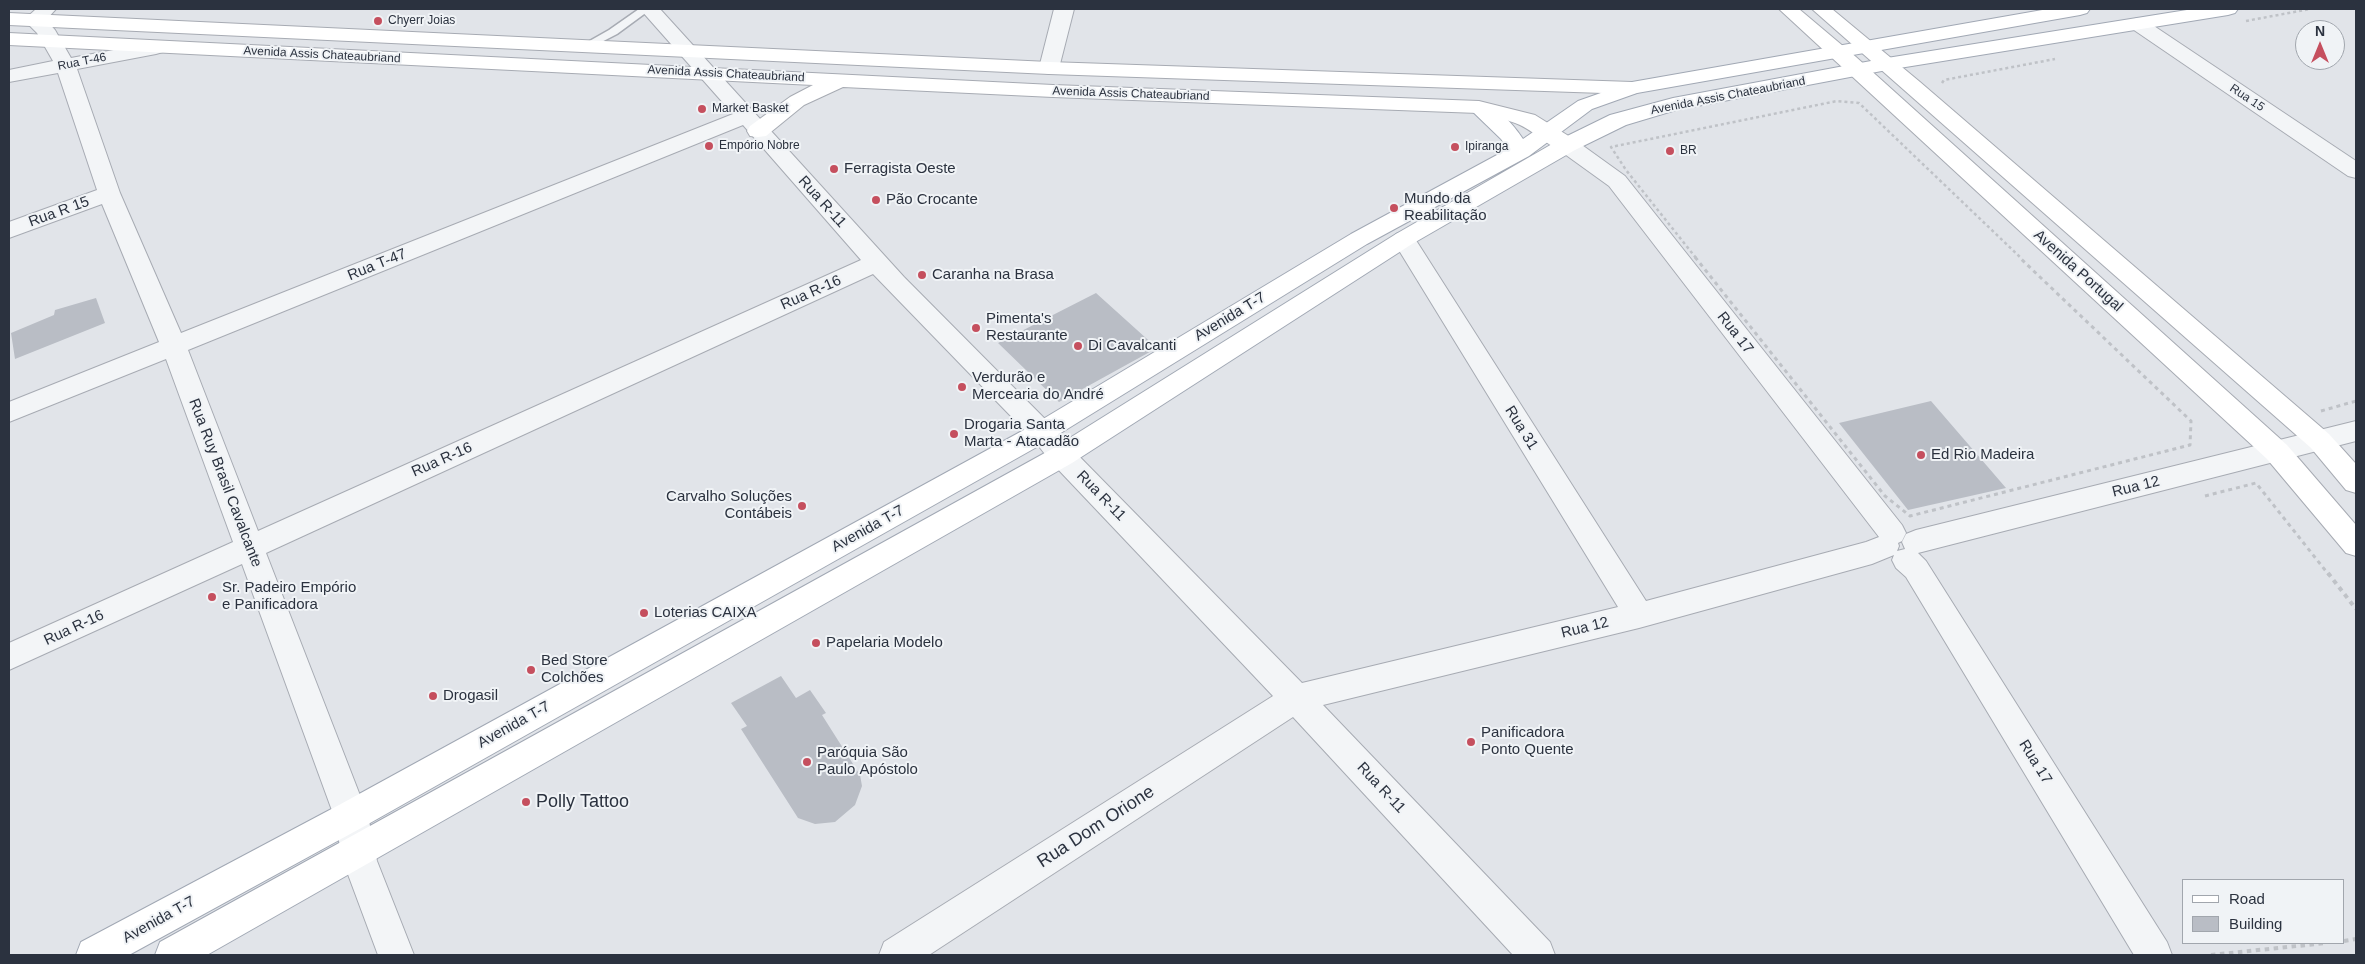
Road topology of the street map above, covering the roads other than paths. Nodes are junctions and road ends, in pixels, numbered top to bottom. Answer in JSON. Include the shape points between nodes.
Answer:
{"nodes":[{"id":1,"x":646,"y":9,"type":"edge"},
{"id":2,"x":650,"y":9,"type":"edge"},
{"id":3,"x":1064,"y":9,"type":"edge"},
{"id":4,"x":1788,"y":9,"type":"edge"},
{"id":5,"x":1821,"y":9,"type":"edge"},
{"id":6,"x":2080,"y":9,"type":"edge"},
{"id":7,"x":41,"y":14,"type":"edge"},
{"id":8,"x":2233,"y":16,"type":"edge"},
{"id":9,"x":9,"y":19,"type":"edge"},
{"id":10,"x":2138,"y":24,"type":"junction"},
{"id":11,"x":9,"y":39,"type":"edge"},
{"id":12,"x":53,"y":42,"type":"junction"},
{"id":13,"x":1864,"y":46,"type":"junction"},
{"id":14,"x":584,"y":47,"type":"junction"},
{"id":15,"x":156,"y":48,"type":"junction"},
{"id":16,"x":691,"y":52,"type":"junction"},
{"id":17,"x":1839,"y":52,"type":"junction"},
{"id":18,"x":1887,"y":64,"type":"junction"},
{"id":19,"x":66,"y":66,"type":"junction"},
{"id":20,"x":1049,"y":68,"type":"junction"},
{"id":21,"x":1859,"y":70,"type":"junction"},
{"id":22,"x":711,"y":73,"type":"junction"},
{"id":23,"x":9,"y":76,"type":"edge"},
{"id":24,"x":841,"y":80,"type":"junction"},
{"id":25,"x":1632,"y":88,"type":"junction"},
{"id":26,"x":1479,"y":107,"type":"junction"},
{"id":27,"x":751,"y":124,"type":"junction"},
{"id":28,"x":1557,"y":139,"type":"junction"},
{"id":29,"x":1521,"y":151,"type":"junction"},
{"id":30,"x":2356,"y":172,"type":"edge"},
{"id":31,"x":110,"y":193,"type":"junction"},
{"id":32,"x":9,"y":230,"type":"edge"},
{"id":33,"x":1404,"y":239,"type":"junction"},
{"id":34,"x":876,"y":263,"type":"junction"},
{"id":35,"x":174,"y":347,"type":"junction"},
{"id":36,"x":9,"y":412,"type":"edge"},
{"id":37,"x":2356,"y":431,"type":"edge"},
{"id":38,"x":1042,"y":432,"type":"junction"},
{"id":39,"x":2320,"y":441,"type":"junction"},
{"id":40,"x":2277,"y":452,"type":"junction"},
{"id":41,"x":1062,"y":456,"type":"junction"},
{"id":42,"x":2356,"y":482,"type":"edge"},
{"id":43,"x":2356,"y":545,"type":"edge"},
{"id":44,"x":249,"y":548,"type":"junction"},
{"id":45,"x":1900,"y":548,"type":"junction"},
{"id":46,"x":1639,"y":615,"type":"junction"},
{"id":47,"x":9,"y":658,"type":"edge"},
{"id":48,"x":1296,"y":698,"type":"junction"},
{"id":49,"x":351,"y":816,"type":"junction"},
{"id":50,"x":359,"y":850,"type":"junction"},
{"id":51,"x":94,"y":955,"type":"edge"},
{"id":52,"x":173,"y":955,"type":"edge"},
{"id":53,"x":396,"y":955,"type":"edge"},
{"id":54,"x":897,"y":955,"type":"edge"},
{"id":55,"x":1537,"y":955,"type":"edge"},
{"id":56,"x":2154,"y":955,"type":"edge"}],
"edges":[{"from":1,"to":14,"type":"lane"},
{"from":2,"to":16,"type":"street","name":"Rua R-11"},
{"from":3,"to":20,"type":"street"},
{"from":4,"to":17,"type":"main road","name":"Avenida Portugal"},
{"from":5,"to":13,"type":"main road","name":"Avenida Portugal"},
{"from":6,"to":13,"type":"main road","name":"Avenida Assis Chateaubriand"},
{"from":7,"to":9,"type":"main road","name":"Avenida Assis Chateaubriand"},
{"from":7,"to":12,"type":"street","name":"Rua Ruy Brasil Cavalcante"},
{"from":7,"to":14,"type":"main road","name":"Avenida Assis Chateaubriand"},
{"from":8,"to":10,"type":"main road","name":"Avenida Assis Chateaubriand"},
{"from":10,"to":18,"type":"main road","name":"Avenida Assis Chateaubriand"},
{"from":10,"to":30,"type":"street","name":"Rua 15"},
{"from":11,"to":12,"type":"main road","name":"Avenida Assis Chateaubriand"},
{"from":12,"to":15,"type":"main road","name":"Avenida Assis Chateaubriand"},
{"from":12,"to":19,"type":"street","name":"Rua Ruy Brasil Cavalcante"},
{"from":13,"to":17,"type":"main road","name":"Avenida Assis Chateaubriand"},
{"from":13,"to":18,"type":"main road","name":"Avenida Portugal"},
{"from":14,"to":16,"type":"main road","name":"Avenida Assis Chateaubriand"},
{"from":15,"to":19,"type":"street","name":"Rua T-46"},
{"from":15,"to":22,"type":"main road","name":"Avenida Assis Chateaubriand"},
{"from":16,"to":20,"type":"main road","name":"Avenida Assis Chateaubriand"},
{"from":16,"to":22,"type":"street","name":"Rua R-11"},
{"from":17,"to":21,"type":"main road","name":"Avenida Portugal"},
{"from":17,"to":25,"type":"main road","name":"Avenida Assis Chateaubriand"},
{"from":18,"to":21,"type":"main road","name":"Avenida Assis Chateaubriand"},
{"from":18,"to":39,"type":"main road","name":"Avenida Portugal"},
{"from":19,"to":23,"type":"street","name":"Rua T-46"},
{"from":19,"to":31,"type":"street","name":"Rua Ruy Brasil Cavalcante"},
{"from":20,"to":25,"type":"main road","name":"Avenida Assis Chateaubriand"},
{"from":21,"to":28,"type":"main road","name":"Avenida Assis Chateaubriand","via":[[1673,104]]},
{"from":21,"to":40,"type":"main road","name":"Avenida Portugal"},
{"from":22,"to":24,"type":"main road","name":"Avenida Assis Chateaubriand"},
{"from":22,"to":27,"type":"street","name":"Rua R-11"},
{"from":24,"to":26,"type":"main road","name":"Avenida Assis Chateaubriand"},
{"from":24,"to":27,"type":"main road"},
{"from":25,"to":28,"type":"main road","name":"Avenida T-7","via":[[1585,105]]},
{"from":26,"to":28,"type":"main road","name":"Avenida Assis Chateaubriand","via":[[1526,120]]},
{"from":26,"to":29,"type":"main road","via":[[1509,134]]},
{"from":27,"to":34,"type":"street","name":"Rua R-11"},
{"from":27,"to":35,"type":"street","name":"Rua T-47"},
{"from":28,"to":29,"type":"main road","name":"Avenida T-7"},
{"from":28,"to":33,"type":"main road","name":"Avenida T-7"},
{"from":28,"to":45,"type":"street","name":"Rua 17","via":[[1617,181]]},
{"from":29,"to":38,"type":"main road","name":"Avenida T-7","via":[[1359,239]]},
{"from":31,"to":32,"type":"street","name":"Rua R 15"},
{"from":31,"to":35,"type":"street","name":"Rua Ruy Brasil Cavalcante"},
{"from":33,"to":41,"type":"main road","name":"Avenida T-7"},
{"from":33,"to":46,"type":"street","name":"Rua 31"},
{"from":34,"to":38,"type":"street","name":"Rua R-11"},
{"from":34,"to":44,"type":"street","name":"Rua R-16"},
{"from":35,"to":36,"type":"street","name":"Rua T-47"},
{"from":35,"to":44,"type":"street","name":"Rua Ruy Brasil Cavalcante"},
{"from":37,"to":39,"type":"street","name":"Rua 12"},
{"from":38,"to":41,"type":"street","name":"Rua R-11"},
{"from":38,"to":49,"type":"main road","name":"Avenida T-7"},
{"from":39,"to":40,"type":"street","name":"Rua 12"},
{"from":39,"to":42,"type":"main road","name":"Avenida Portugal"},
{"from":40,"to":43,"type":"main road","name":"Avenida Portugal"},
{"from":40,"to":45,"type":"street","name":"Rua 12"},
{"from":41,"to":48,"type":"street","name":"Rua R-11"},
{"from":41,"to":50,"type":"main road","name":"Avenida T-7"},
{"from":44,"to":47,"type":"street","name":"Rua R-16"},
{"from":44,"to":49,"type":"street","name":"Rua Ruy Brasil Cavalcante"},
{"from":45,"to":46,"type":"street","name":"Rua 12"},
{"from":45,"to":56,"type":"street","name":"Rua 17"},
{"from":46,"to":48,"type":"street","name":"Rua 12"},
{"from":48,"to":54,"type":"street","name":"Rua Dom Orione"},
{"from":48,"to":55,"type":"street","name":"Rua R-11"},
{"from":49,"to":50,"type":"street","name":"Rua Ruy Brasil Cavalcante"},
{"from":49,"to":51,"type":"main road","name":"Avenida T-7"},
{"from":50,"to":52,"type":"main road","name":"Avenida T-7"},
{"from":50,"to":53,"type":"street","name":"Rua Ruy Brasil Cavalcante","via":[[360,861]]}]}
